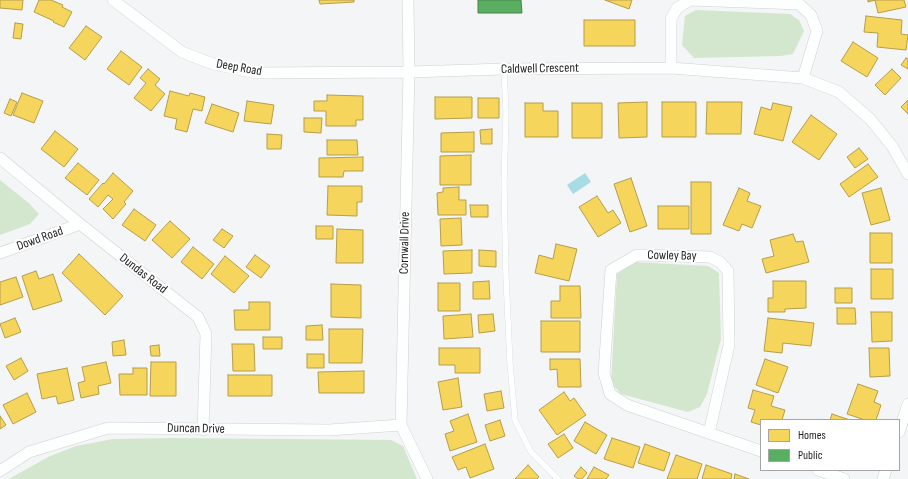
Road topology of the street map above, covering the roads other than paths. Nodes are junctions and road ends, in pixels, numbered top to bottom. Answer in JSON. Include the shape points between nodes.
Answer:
{"nodes":[{"id":1,"x":113,"y":0,"type":"edge"},
{"id":2,"x":408,"y":0,"type":"edge"},
{"id":3,"x":671,"y":68,"type":"junction"},
{"id":4,"x":504,"y":69,"type":"junction"},
{"id":5,"x":409,"y":72,"type":"junction"},
{"id":6,"x":803,"y":78,"type":"junction"},
{"id":7,"x":0,"y":158,"type":"edge"},
{"id":8,"x":908,"y":174,"type":"edge"},
{"id":9,"x":80,"y":224,"type":"junction"},
{"id":10,"x":0,"y":253,"type":"edge"},
{"id":11,"x":908,"y":404,"type":"edge"},
{"id":12,"x":400,"y":425,"type":"junction"},
{"id":13,"x":900,"y":429,"type":"edge"},
{"id":14,"x":203,"y":430,"type":"junction"},
{"id":15,"x":709,"y":433,"type":"junction"},
{"id":16,"x":760,"y":451,"type":"edge"},
{"id":17,"x":0,"y":471,"type":"edge"},
{"id":18,"x":821,"y":471,"type":"edge"},
{"id":19,"x":427,"y":479,"type":"edge"},
{"id":20,"x":558,"y":479,"type":"edge"},
{"id":21,"x":844,"y":479,"type":"edge"}],
"edges":[{"from":1,"to":5,"type":"street","name":"Deep Road","via":[[182,52],[212,64],[256,73]]},
{"from":2,"to":5,"type":"street","name":"Cornwall Drive"},
{"from":3,"to":4,"type":"street","name":"Caldwell Crescent"},
{"from":3,"to":6,"type":"street","name":"Caldwell Crescent"},
{"from":3,"to":6,"type":"street","via":[[671,19],[677,8],[690,0],[799,4],[811,15],[817,30]]},
{"from":4,"to":5,"type":"street","name":"Caldwell Crescent"},
{"from":4,"to":20,"type":"lane","via":[[506,277],[515,420],[531,452]]},
{"from":5,"to":12,"type":"street","name":"Cornwall Drive"},
{"from":6,"to":8,"type":"street","name":"Caldwell Crescent","via":[[839,92],[870,118],[892,146]]},
{"from":7,"to":9,"type":"street","name":"Dundas Road"},
{"from":9,"to":10,"type":"street","name":"Dowd Road"},
{"from":9,"to":14,"type":"street","name":"Dundas Road","via":[[198,317],[206,334]]},
{"from":11,"to":13,"type":"street"},
{"from":12,"to":14,"type":"street","name":"Duncan Drive","via":[[329,430]]},
{"from":12,"to":19,"type":"street","name":"Cornwall Drive"},
{"from":14,"to":17,"type":"street","name":"Duncan Drive","via":[[108,428],[29,452]]},
{"from":15,"to":15,"type":"street","name":"Cowley Bay","via":[[729,345],[728,271],[720,262],[710,257],[637,255],[611,270],[604,373],[610,394],[627,405]]},
{"from":15,"to":16,"type":"street","name":"Cowley Bay"},
{"from":18,"to":21,"type":"street"}]}
